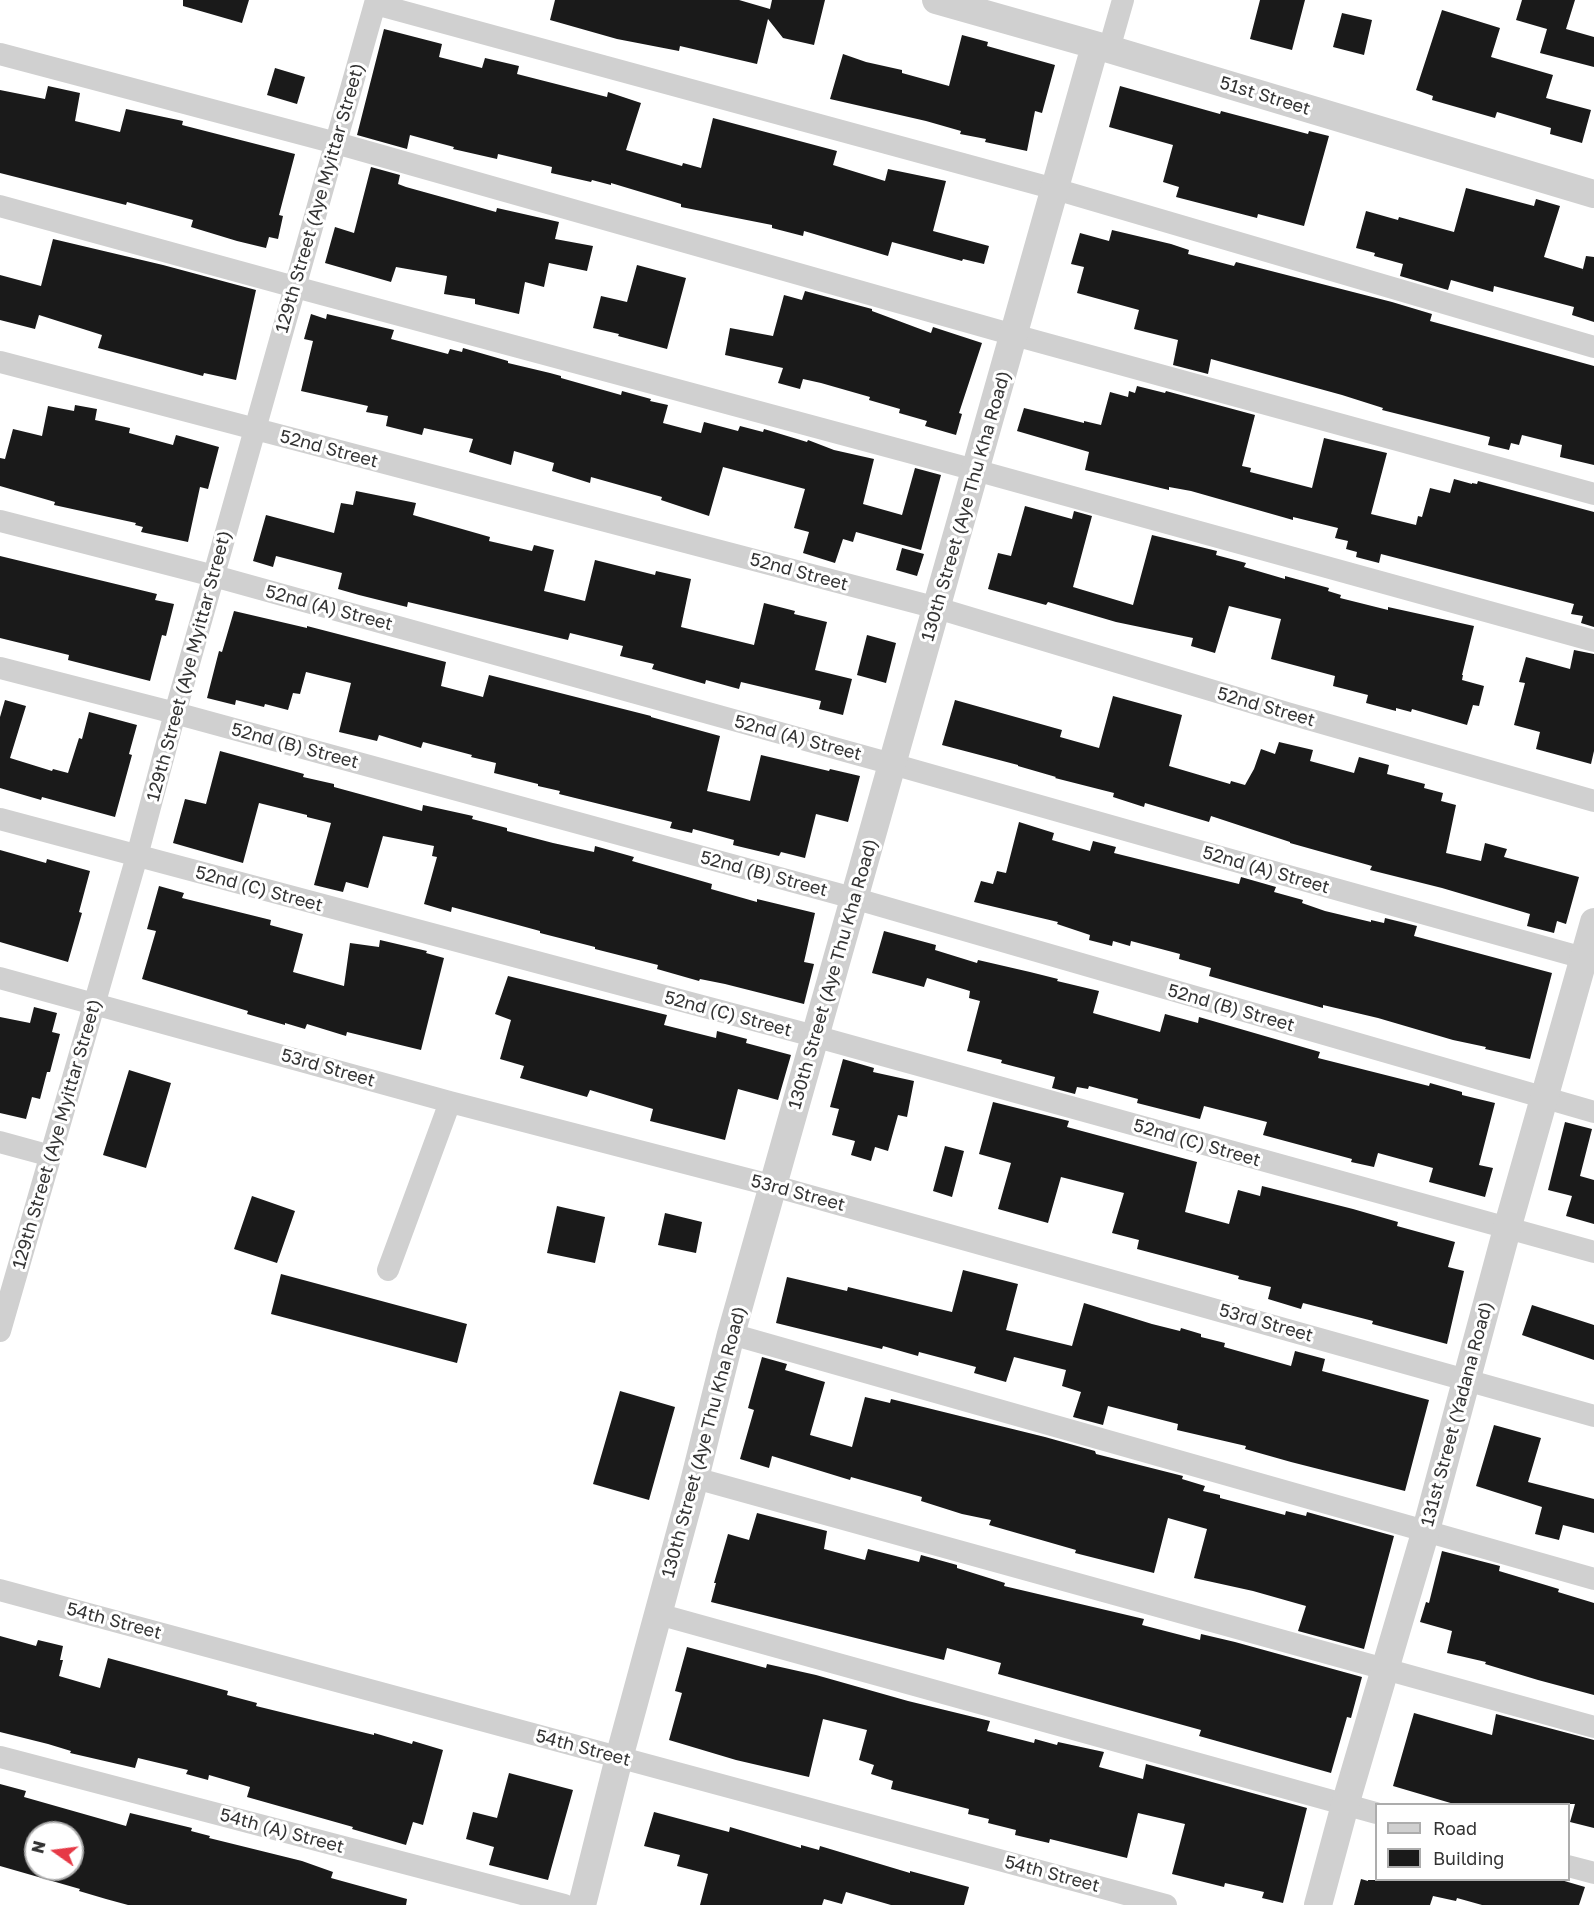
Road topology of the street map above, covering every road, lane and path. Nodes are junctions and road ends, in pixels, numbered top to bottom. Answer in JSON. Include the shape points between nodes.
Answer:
{"nodes":[{"id":1,"x":936,"y":0,"type":"edge"},
{"id":2,"x":1123,"y":0,"type":"edge"},
{"id":3,"x":375,"y":2,"type":"edge"},
{"id":4,"x":1102,"y":47,"type":"junction"},
{"id":5,"x":0,"y":54,"type":"edge"},
{"id":6,"x":336,"y":143,"type":"junction"},
{"id":7,"x":1055,"y":189,"type":"junction"},
{"id":8,"x":1594,"y":194,"type":"edge"},
{"id":9,"x":0,"y":206,"type":"edge"},
{"id":10,"x":295,"y":287,"type":"junction"},
{"id":11,"x":1014,"y":334,"type":"junction"},
{"id":12,"x":1594,"y":346,"type":"edge"},
{"id":13,"x":0,"y":362,"type":"edge"},
{"id":14,"x":255,"y":429,"type":"junction"},
{"id":15,"x":975,"y":470,"type":"junction"},
{"id":16,"x":1594,"y":494,"type":"edge"},
{"id":17,"x":0,"y":521,"type":"edge"},
{"id":18,"x":213,"y":576,"type":"junction"},
{"id":19,"x":937,"y":609,"type":"junction"},
{"id":20,"x":1594,"y":641,"type":"edge"},
{"id":21,"x":0,"y":668,"type":"edge"},
{"id":22,"x":175,"y":713,"type":"junction"},
{"id":23,"x":892,"y":764,"type":"junction"},
{"id":24,"x":1594,"y":801,"type":"edge"},
{"id":25,"x":0,"y":819,"type":"edge"},
{"id":26,"x":136,"y":856,"type":"junction"},
{"id":27,"x":853,"y":898,"type":"junction"},
{"id":28,"x":1594,"y":922,"type":"edge"},
{"id":29,"x":1589,"y":959,"type":"edge"},
{"id":30,"x":0,"y":978,"type":"edge"},
{"id":31,"x":95,"y":1003,"type":"junction"},
{"id":32,"x":814,"y":1036,"type":"junction"},
{"id":33,"x":1544,"y":1099,"type":"junction"},
{"id":34,"x":450,"y":1102,"type":"junction"},
{"id":35,"x":1594,"y":1112,"type":"edge"},
{"id":36,"x":0,"y":1142,"type":"edge"},
{"id":37,"x":51,"y":1156,"type":"junction"},
{"id":38,"x":774,"y":1186,"type":"junction"},
{"id":39,"x":1508,"y":1229,"type":"junction"},
{"id":40,"x":1594,"y":1252,"type":"edge"},
{"id":41,"x":388,"y":1270,"type":"dead end"},
{"id":42,"x":5,"y":1295,"type":"edge"},
{"id":43,"x":0,"y":1331,"type":"edge"},
{"id":44,"x":731,"y":1334,"type":"junction"},
{"id":45,"x":1467,"y":1379,"type":"junction"},
{"id":46,"x":1594,"y":1416,"type":"edge"},
{"id":47,"x":695,"y":1478,"type":"junction"},
{"id":48,"x":1426,"y":1530,"type":"junction"},
{"id":49,"x":1594,"y":1579,"type":"edge"},
{"id":50,"x":0,"y":1590,"type":"edge"},
{"id":51,"x":658,"y":1614,"type":"junction"},
{"id":52,"x":1386,"y":1671,"type":"junction"},
{"id":53,"x":1594,"y":1727,"type":"edge"},
{"id":54,"x":0,"y":1757,"type":"edge"},
{"id":55,"x":619,"y":1758,"type":"junction"},
{"id":56,"x":1345,"y":1805,"type":"junction"},
{"id":57,"x":1375,"y":1812,"type":"edge"},
{"id":58,"x":1570,"y":1866,"type":"edge"},
{"id":59,"x":1594,"y":1873,"type":"edge"},
{"id":60,"x":564,"y":1905,"type":"edge"},
{"id":61,"x":582,"y":1905,"type":"edge"},
{"id":62,"x":1166,"y":1905,"type":"edge"},
{"id":63,"x":1318,"y":1905,"type":"edge"}],
"edges":[{"from":1,"to":4,"type":"street","name":"51st Street"},
{"from":2,"to":4,"type":"street"},
{"from":3,"to":6,"type":"street","name":"129th Street (Aye Myittar Street)"},
{"from":3,"to":7,"type":"street"},
{"from":4,"to":7,"type":"street","name":"130th Street (Aye Thu Kha Road)"},
{"from":4,"to":8,"type":"street","name":"51st Street"},
{"from":5,"to":6,"type":"street"},
{"from":6,"to":10,"type":"street","name":"129th Street (Aye Myittar Street)"},
{"from":6,"to":11,"type":"street"},
{"from":7,"to":11,"type":"street","name":"130th Street (Aye Thu Kha Road)"},
{"from":7,"to":12,"type":"street"},
{"from":9,"to":10,"type":"street"},
{"from":10,"to":14,"type":"street","name":"129th Street (Aye Myittar Street)"},
{"from":10,"to":15,"type":"street"},
{"from":11,"to":15,"type":"street","name":"130th Street (Aye Thu Kha Road)"},
{"from":11,"to":16,"type":"street"},
{"from":13,"to":14,"type":"street","name":"52nd Street"},
{"from":14,"to":18,"type":"street","name":"129th Street (Aye Myittar Street)"},
{"from":14,"to":19,"type":"street","name":"52nd Street"},
{"from":15,"to":19,"type":"street","name":"130th Street (Aye Thu Kha Road)"},
{"from":15,"to":20,"type":"street"},
{"from":17,"to":18,"type":"street","name":"52nd (A) Street"},
{"from":18,"to":22,"type":"street","name":"129th Street (Aye Myittar Street)"},
{"from":18,"to":23,"type":"street","name":"52nd (A) Street"},
{"from":19,"to":23,"type":"street","name":"130th Street (Aye Thu Kha Road)"},
{"from":19,"to":24,"type":"street","name":"52nd Street"},
{"from":21,"to":22,"type":"street","name":"52nd (B) Street"},
{"from":22,"to":26,"type":"street","name":"129th Street (Aye Myittar Street)"},
{"from":22,"to":27,"type":"street","name":"52nd (B) Street"},
{"from":23,"to":27,"type":"street","name":"130th Street (Aye Thu Kha Road)"},
{"from":23,"to":29,"type":"street","name":"52nd (A) Street"},
{"from":25,"to":26,"type":"street","name":"52nd (C) Street"},
{"from":26,"to":31,"type":"street","name":"129th Street (Aye Myittar Street)"},
{"from":26,"to":32,"type":"street","name":"52nd (C) Street"},
{"from":27,"to":32,"type":"street","name":"130th Street (Aye Thu Kha Road)"},
{"from":27,"to":33,"type":"street","name":"52nd (B) Street"},
{"from":28,"to":29,"type":"street","name":"131st Street (Yadana Road)"},
{"from":29,"to":33,"type":"street","name":"131st Street (Yadana Road)"},
{"from":30,"to":31,"type":"street","name":"53rd Street"},
{"from":31,"to":34,"type":"street","name":"53rd Street"},
{"from":31,"to":37,"type":"street","name":"129th Street (Aye Myittar Street)"},
{"from":32,"to":38,"type":"street","name":"130th Street (Aye Thu Kha Road)"},
{"from":32,"to":39,"type":"street","name":"52nd (C) Street"},
{"from":33,"to":35,"type":"street","name":"52nd (B) Street"},
{"from":33,"to":39,"type":"street","name":"131st Street (Yadana Road)"},
{"from":34,"to":38,"type":"street","name":"53rd Street"},
{"from":34,"to":41,"type":"street"},
{"from":36,"to":37,"type":"street"},
{"from":37,"to":42,"type":"street","name":"129th Street (Aye Myittar Street)"},
{"from":38,"to":44,"type":"street","name":"130th Street (Aye Thu Kha Road)"},
{"from":38,"to":45,"type":"street","name":"53rd Street"},
{"from":39,"to":40,"type":"street","name":"52nd (C) Street"},
{"from":39,"to":45,"type":"street","name":"131st Street (Yadana Road)"},
{"from":42,"to":43,"type":"street","name":"129th Street (Aye Myittar Street)"},
{"from":44,"to":47,"type":"street","name":"130th Street (Aye Thu Kha Road)"},
{"from":44,"to":48,"type":"street"},
{"from":45,"to":46,"type":"street","name":"53rd Street"},
{"from":45,"to":48,"type":"street","name":"131st Street (Yadana Road)"},
{"from":47,"to":51,"type":"street","name":"130th Street (Aye Thu Kha Road)"},
{"from":47,"to":52,"type":"street"},
{"from":48,"to":49,"type":"street"},
{"from":48,"to":52,"type":"street","name":"131st Street (Yadana Road)"},
{"from":50,"to":55,"type":"street","name":"54th Street"},
{"from":51,"to":55,"type":"street","name":"130th Street (Aye Thu Kha Road)"},
{"from":51,"to":56,"type":"street"},
{"from":52,"to":53,"type":"street"},
{"from":52,"to":56,"type":"street","name":"131st Street (Yadana Road)"},
{"from":54,"to":60,"type":"street","name":"54th (A) Street"},
{"from":55,"to":61,"type":"street","name":"130th Street (Aye Thu Kha Road)"},
{"from":55,"to":62,"type":"street","name":"54th Street"},
{"from":56,"to":57,"type":"street"},
{"from":56,"to":63,"type":"street","name":"131st Street (Yadana Road)"},
{"from":58,"to":59,"type":"street"}]}
